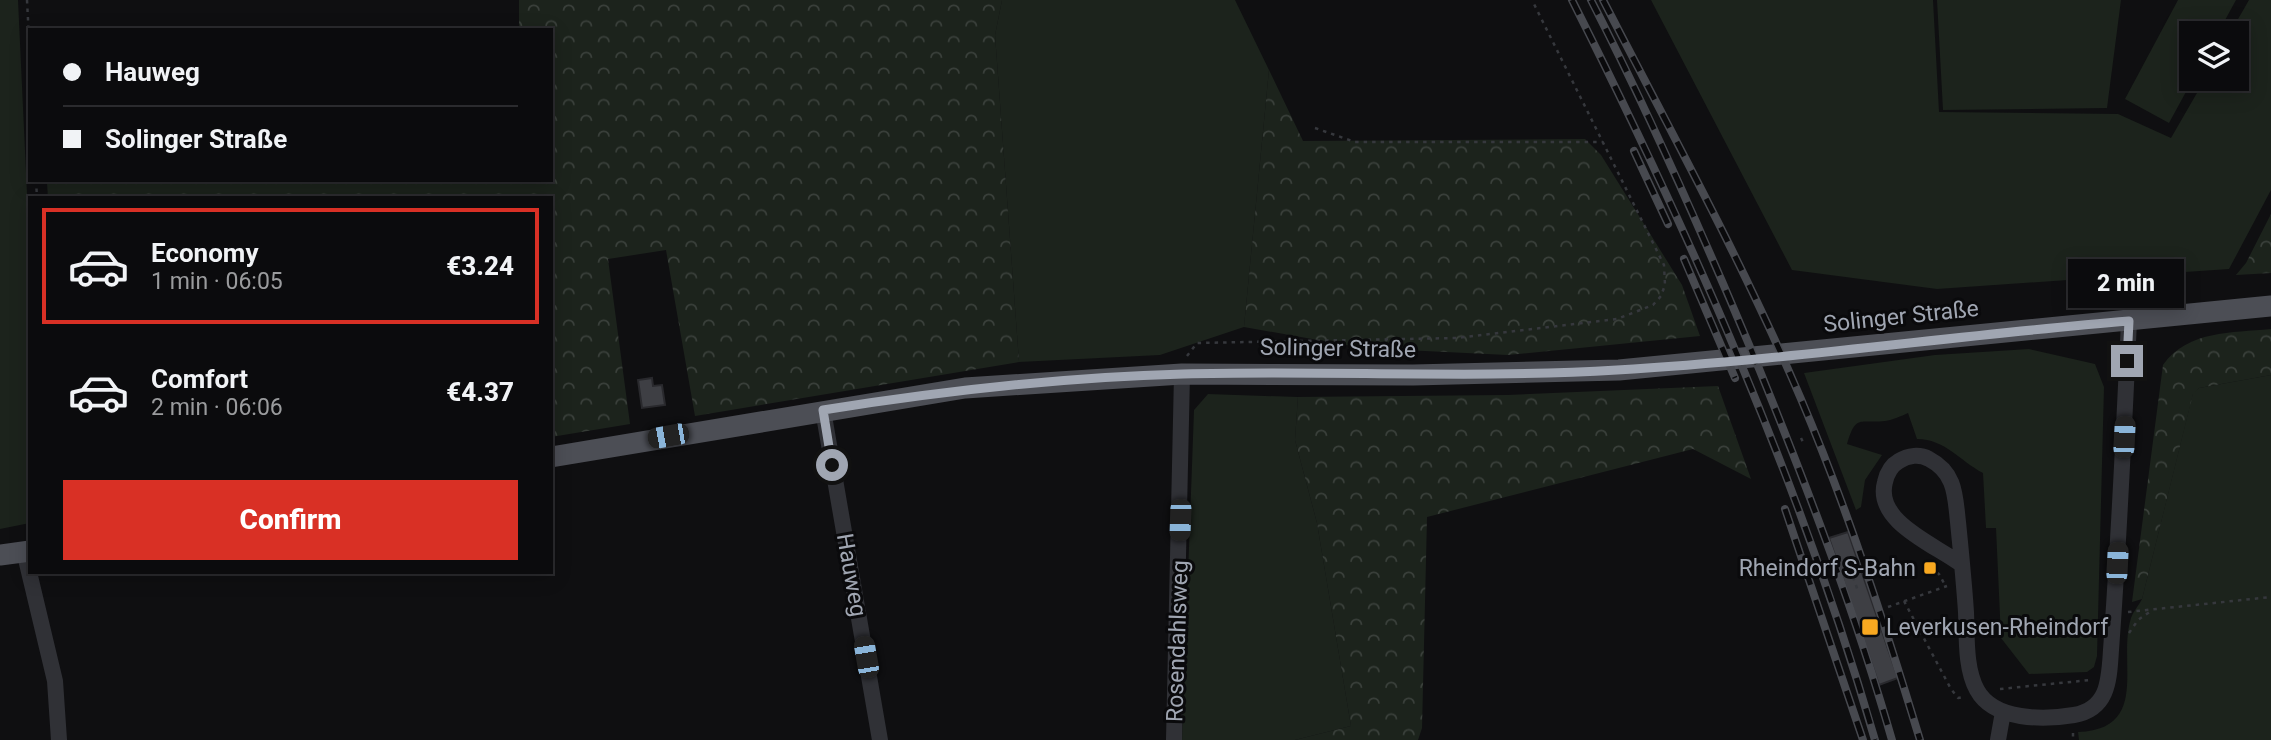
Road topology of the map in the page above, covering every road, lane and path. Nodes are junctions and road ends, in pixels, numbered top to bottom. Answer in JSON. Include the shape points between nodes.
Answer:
{"nodes":[{"id":1,"x":27,"y":0,"type":"edge"},
{"id":2,"x":1532,"y":0,"type":"edge"},
{"id":3,"x":28,"y":28,"type":"edge"},
{"id":4,"x":1315,"y":128,"type":"dead end"},
{"id":5,"x":1603,"y":142,"type":"junction"},
{"id":6,"x":2271,"y":306,"type":"edge"},
{"id":7,"x":2129,"y":321,"type":"junction"},
{"id":8,"x":1182,"y":374,"type":"junction"},
{"id":9,"x":823,"y":410,"type":"junction"},
{"id":10,"x":1801,"y":438,"type":"dead end"},
{"id":11,"x":1804,"y":444,"type":"dead end"},
{"id":12,"x":553,"y":457,"type":"edge"},
{"id":13,"x":27,"y":551,"type":"edge"},
{"id":14,"x":0,"y":555,"type":"edge"},
{"id":15,"x":1962,"y":565,"type":"junction"},
{"id":16,"x":1930,"y":568,"type":"dead end"},
{"id":17,"x":32,"y":574,"type":"edge"},
{"id":18,"x":1853,"y":577,"type":"dead end"},
{"id":19,"x":1946,"y":586,"type":"dead end"},
{"id":20,"x":1858,"y":591,"type":"dead end"},
{"id":21,"x":1932,"y":591,"type":"dead end"},
{"id":22,"x":2271,"y":597,"type":"edge"},
{"id":23,"x":1904,"y":601,"type":"junction"},
{"id":24,"x":1888,"y":607,"type":"dead end"},
{"id":25,"x":2154,"y":610,"type":"junction"},
{"id":26,"x":2114,"y":613,"type":"junction"},
{"id":27,"x":2127,"y":636,"type":"dead end"},
{"id":28,"x":2110,"y":678,"type":"junction"},
{"id":29,"x":1977,"y":691,"type":"junction"},
{"id":30,"x":2003,"y":712,"type":"junction"},
{"id":31,"x":59,"y":740,"type":"edge"},
{"id":32,"x":880,"y":740,"type":"edge"},
{"id":33,"x":1174,"y":740,"type":"edge"},
{"id":34,"x":1998,"y":740,"type":"edge"}],
"edges":[{"from":1,"to":3,"type":"path"},
{"from":2,"to":5,"type":"path"},
{"from":4,"to":5,"type":"path","via":[[1354,142]]},
{"from":5,"to":8,"type":"path","via":[[1664,265],[1665,285],[1653,305],[1617,319],[1457,338],[1197,343]]},
{"from":6,"to":7,"type":"main road","name":"Solinger Straße"},
{"from":7,"to":8,"type":"main road","name":"Solinger Straße","via":[[1619,370]]},
{"from":7,"to":26,"type":"street"},
{"from":8,"to":9,"type":"main road","name":"Solinger Straße","via":[[965,388]]},
{"from":8,"to":33,"type":"street","name":"Rosendahlsweg"},
{"from":9,"to":12,"type":"main road","name":"Solinger Straße"},
{"from":9,"to":32,"type":"street","name":"Hauweg"},
{"from":10,"to":11,"type":"path"},
{"from":13,"to":14,"type":"main road"},
{"from":15,"to":15,"type":"street","via":[[1950,476],[1926,457],[1898,461],[1884,485],[1889,514]]},
{"from":15,"to":29,"type":"street","via":[[1969,665]]},
{"from":16,"to":19,"type":"path"},
{"from":17,"to":31,"type":"street","via":[[55,681]]},
{"from":18,"to":20,"type":"path"},
{"from":21,"to":23,"type":"path"},
{"from":22,"to":25,"type":"path"},
{"from":23,"to":24,"type":"path"},
{"from":23,"to":29,"type":"path","via":[[1958,698]]},
{"from":25,"to":26,"type":"path"},
{"from":25,"to":27,"type":"path","via":[[2138,620]]},
{"from":26,"to":28,"type":"street"},
{"from":28,"to":29,"type":"path"},
{"from":28,"to":30,"type":"street","via":[[2105,696],[2090,710],[2048,716]]},
{"from":29,"to":30,"type":"street"},
{"from":30,"to":34,"type":"street"}]}
